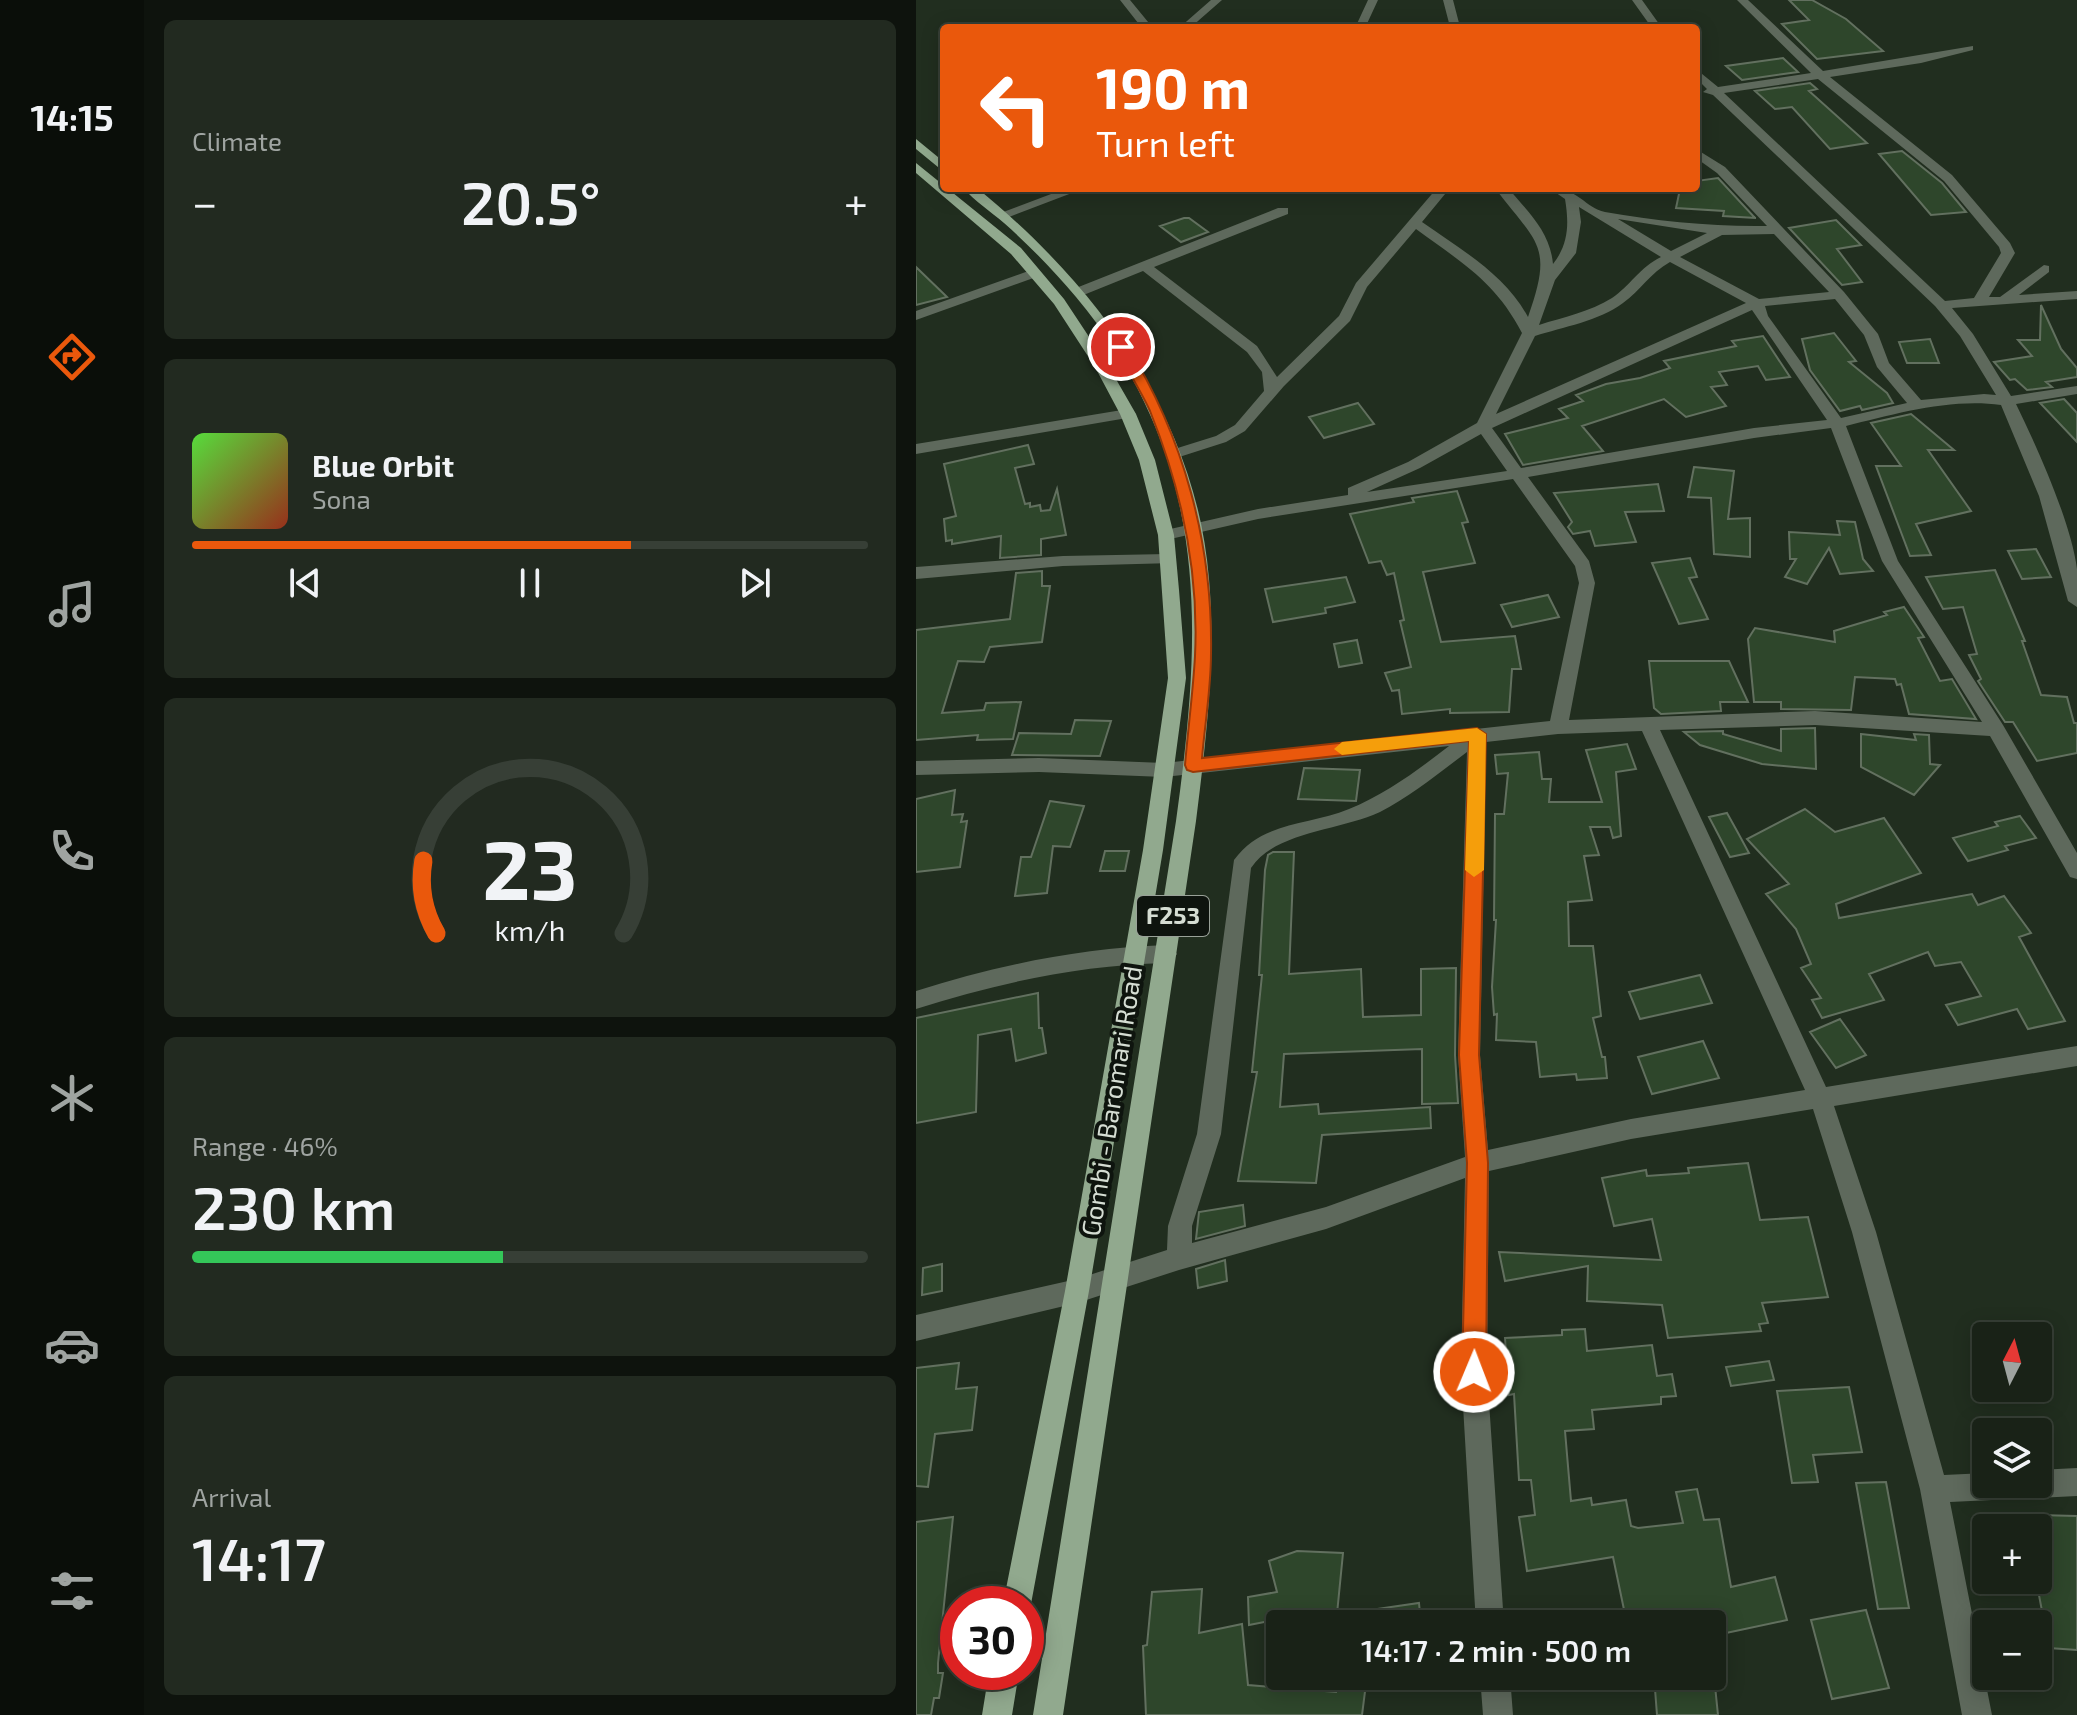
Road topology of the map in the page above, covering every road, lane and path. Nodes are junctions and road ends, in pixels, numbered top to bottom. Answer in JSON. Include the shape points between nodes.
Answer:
{"nodes":[{"id":1,"x":1125,"y":0,"type":"edge"},
{"id":2,"x":1217,"y":0,"type":"edge"},
{"id":3,"x":1373,"y":0,"type":"edge"},
{"id":4,"x":1448,"y":0,"type":"edge"},
{"id":5,"x":1637,"y":0,"type":"edge"},
{"id":6,"x":1742,"y":0,"type":"edge"},
{"id":7,"x":1145,"y":24,"type":"edge"},
{"id":8,"x":1189,"y":24,"type":"edge"},
{"id":9,"x":1362,"y":24,"type":"edge"},
{"id":10,"x":1454,"y":24,"type":"edge"},
{"id":11,"x":1654,"y":24,"type":"edge"},
{"id":12,"x":1969,"y":48,"type":"dead end"},
{"id":13,"x":1820,"y":75,"type":"junction"},
{"id":14,"x":1700,"y":76,"type":"edge"},
{"id":15,"x":1700,"y":91,"type":"edge"},
{"id":16,"x":1716,"y":93,"type":"junction"},
{"id":17,"x":916,"y":143,"type":"edge"},
{"id":18,"x":1700,"y":158,"type":"edge"},
{"id":19,"x":940,"y":164,"type":"edge"},
{"id":20,"x":916,"y":167,"type":"edge"},
{"id":21,"x":940,"y":187,"type":"edge"},
{"id":22,"x":946,"y":192,"type":"edge"},
{"id":23,"x":974,"y":192,"type":"edge"},
{"id":24,"x":1067,"y":192,"type":"edge"},
{"id":25,"x":1440,"y":192,"type":"edge"},
{"id":26,"x":1504,"y":192,"type":"edge"},
{"id":27,"x":1562,"y":192,"type":"edge"},
{"id":28,"x":1571,"y":197,"type":"junction"},
{"id":29,"x":1283,"y":211,"type":"dead end"},
{"id":30,"x":1600,"y":212,"type":"junction"},
{"id":31,"x":1004,"y":214,"type":"junction"},
{"id":32,"x":1413,"y":221,"type":"junction"},
{"id":33,"x":1777,"y":230,"type":"junction"},
{"id":34,"x":1720,"y":231,"type":"junction"},
{"id":35,"x":1670,"y":258,"type":"junction"},
{"id":36,"x":1143,"y":265,"type":"junction"},
{"id":37,"x":2044,"y":269,"type":"dead end"},
{"id":38,"x":1034,"y":273,"type":"junction"},
{"id":39,"x":1548,"y":279,"type":"junction"},
{"id":40,"x":1081,"y":291,"type":"junction"},
{"id":41,"x":1839,"y":295,"type":"junction"},
{"id":42,"x":2077,"y":295,"type":"edge"},
{"id":43,"x":2004,"y":300,"type":"junction"},
{"id":44,"x":1979,"y":302,"type":"junction"},
{"id":45,"x":1757,"y":303,"type":"junction"},
{"id":46,"x":1942,"y":305,"type":"junction"},
{"id":47,"x":916,"y":316,"type":"edge"},
{"id":48,"x":1529,"y":333,"type":"junction"},
{"id":49,"x":2077,"y":390,"type":"edge"},
{"id":50,"x":1271,"y":391,"type":"junction"},
{"id":51,"x":2007,"y":401,"type":"junction"},
{"id":52,"x":1917,"y":405,"type":"junction"},
{"id":53,"x":1128,"y":414,"type":"junction"},
{"id":54,"x":1837,"y":423,"type":"junction"},
{"id":55,"x":1483,"y":426,"type":"junction"},
{"id":56,"x":916,"y":449,"type":"edge"},
{"id":57,"x":1173,"y":454,"type":"junction"},
{"id":58,"x":1516,"y":474,"type":"junction"},
{"id":59,"x":1335,"y":501,"type":"junction"},
{"id":60,"x":1194,"y":529,"type":"junction"},
{"id":61,"x":1166,"y":535,"type":"junction"},
{"id":62,"x":1168,"y":559,"type":"junction"},
{"id":63,"x":916,"y":573,"type":"edge"},
{"id":64,"x":2077,"y":601,"type":"edge"},
{"id":65,"x":1649,"y":726,"type":"junction"},
{"id":66,"x":1558,"y":727,"type":"junction"},
{"id":67,"x":1996,"y":730,"type":"junction"},
{"id":68,"x":1477,"y":734,"type":"junction"},
{"id":69,"x":1193,"y":765,"type":"junction"},
{"id":70,"x":916,"y":768,"type":"edge"},
{"id":71,"x":1164,"y":770,"type":"junction"},
{"id":72,"x":2077,"y":871,"type":"edge"},
{"id":73,"x":1136,"y":954,"type":"junction"},
{"id":74,"x":1166,"y":954,"type":"junction"},
{"id":75,"x":916,"y":1000,"type":"edge"},
{"id":76,"x":2077,"y":1056,"type":"edge"},
{"id":77,"x":1821,"y":1100,"type":"junction"},
{"id":78,"x":1477,"y":1163,"type":"junction"},
{"id":79,"x":1179,"y":1258,"type":"junction"},
{"id":80,"x":1117,"y":1277,"type":"junction"},
{"id":81,"x":1077,"y":1291,"type":"junction"},
{"id":82,"x":916,"y":1328,"type":"edge"},
{"id":83,"x":2077,"y":1482,"type":"edge"},
{"id":84,"x":1934,"y":1489,"type":"junction"},
{"id":85,"x":1020,"y":1586,"type":"edge"},
{"id":86,"x":1489,"y":1610,"type":"edge"},
{"id":87,"x":1001,"y":1690,"type":"edge"},
{"id":88,"x":1496,"y":1690,"type":"edge"},
{"id":89,"x":997,"y":1715,"type":"edge"},
{"id":90,"x":1048,"y":1715,"type":"edge"},
{"id":91,"x":1498,"y":1715,"type":"edge"},
{"id":92,"x":1977,"y":1715,"type":"edge"}],
"edges":[{"from":1,"to":7,"type":"street"},
{"from":2,"to":8,"type":"street"},
{"from":3,"to":9,"type":"street"},
{"from":4,"to":10,"type":"street"},
{"from":5,"to":11,"type":"street"},
{"from":6,"to":13,"type":"street"},
{"from":12,"to":13,"type":"street"},
{"from":13,"to":16,"type":"street"},
{"from":13,"to":44,"type":"street","via":[[1948,178],[2005,246],[2004,263]]},
{"from":14,"to":16,"type":"street"},
{"from":15,"to":16,"type":"street"},
{"from":16,"to":46,"type":"street"},
{"from":17,"to":19,"type":"main road"},
{"from":18,"to":33,"type":"street","via":[[1721,170]]},
{"from":20,"to":21,"type":"main road","name":"Gombi - Baromari Road","number":"F253"},
{"from":22,"to":38,"type":"main road","name":"Gombi - Baromari Road","number":"F253","via":[[1016,251]]},
{"from":23,"to":31,"type":"main road","name":"Gombi - Baromari Road","number":"F253"},
{"from":24,"to":31,"type":"street"},
{"from":25,"to":32,"type":"street"},
{"from":26,"to":39,"type":"street","via":[[1540,234]]},
{"from":27,"to":28,"type":"street"},
{"from":28,"to":30,"type":"street"},
{"from":28,"to":39,"type":"street","via":[[1575,222],[1569,253]]},
{"from":29,"to":36,"type":"street"},
{"from":30,"to":34,"type":"street"},
{"from":30,"to":35,"type":"street"},
{"from":31,"to":40,"type":"main road","name":"Gombi - Baromari Road","number":"F253"},
{"from":32,"to":48,"type":"street","via":[[1488,276],[1513,302]]},
{"from":32,"to":50,"type":"street","via":[[1361,286],[1345,318]]},
{"from":33,"to":34,"type":"street"},
{"from":33,"to":41,"type":"street"},
{"from":34,"to":35,"type":"street"},
{"from":35,"to":45,"type":"street"},
{"from":35,"to":48,"type":"street","via":[[1649,268],[1603,309]]},
{"from":36,"to":40,"type":"street"},
{"from":36,"to":50,"type":"street","via":[[1252,349],[1269,372]]},
{"from":37,"to":43,"type":"street"},
{"from":38,"to":47,"type":"street"},
{"from":38,"to":53,"type":"main road","name":"Gombi - Baromari Road","number":"F253","via":[[1077,327]]},
{"from":39,"to":48,"type":"street"},
{"from":40,"to":57,"type":"main road","name":"Gombi - Baromari Road","number":"F253","via":[[1121,347]]},
{"from":41,"to":45,"type":"street"},
{"from":41,"to":52,"type":"street","via":[[1871,334],[1882,364]]},
{"from":42,"to":43,"type":"street"},
{"from":43,"to":44,"type":"street"},
{"from":44,"to":46,"type":"street"},
{"from":45,"to":54,"type":"street"},
{"from":45,"to":55,"type":"street"},
{"from":46,"to":51,"type":"street"},
{"from":48,"to":55,"type":"street"},
{"from":49,"to":51,"type":"street"},
{"from":50,"to":57,"type":"street","via":[[1240,428]]},
{"from":51,"to":52,"type":"street","via":[[1984,398]]},
{"from":51,"to":64,"type":"street","via":[[2044,485]]},
{"from":52,"to":54,"type":"street"},
{"from":53,"to":56,"type":"street"},
{"from":53,"to":61,"type":"main road","name":"Gombi - Baromari Road","number":"F253","via":[[1147,460]]},
{"from":54,"to":58,"type":"street"},
{"from":54,"to":67,"type":"street","via":[[1890,561]]},
{"from":55,"to":58,"type":"street"},
{"from":55,"to":59,"type":"street"},
{"from":57,"to":60,"type":"main road","name":"Gombi - Baromari Road","number":"F253"},
{"from":58,"to":59,"type":"street"},
{"from":58,"to":66,"type":"street","via":[[1583,565],[1587,583]]},
{"from":59,"to":60,"type":"street"},
{"from":60,"to":61,"type":"street"},
{"from":60,"to":69,"type":"main road","name":"Gombi - Baromari Road","number":"F253","via":[[1203,656]]},
{"from":61,"to":62,"type":"main road","name":"Gombi - Baromari Road","number":"F253"},
{"from":62,"to":63,"type":"street"},
{"from":62,"to":71,"type":"main road","name":"Gombi - Baromari Road","number":"F253","via":[[1177,678]]},
{"from":65,"to":66,"type":"street"},
{"from":65,"to":67,"type":"street","via":[[1815,718]]},
{"from":65,"to":77,"type":"street"},
{"from":66,"to":68,"type":"street"},
{"from":67,"to":72,"type":"street"},
{"from":68,"to":69,"type":"street"},
{"from":68,"to":78,"type":"street","via":[[1469,1055]]},
{"from":68,"to":79,"type":"street","via":[[1373,808],[1251,848],[1241,866],[1209,1134],[1180,1226]]},
{"from":69,"to":71,"type":"street"},
{"from":69,"to":74,"type":"main road","name":"Gombi - Baromari Road","number":"F253"},
{"from":70,"to":71,"type":"street"},
{"from":71,"to":73,"type":"main road","name":"Gombi - Baromari Road","number":"F253"},
{"from":73,"to":74,"type":"street"},
{"from":73,"to":75,"type":"street","via":[[1059,963]]},
{"from":73,"to":81,"type":"main road","name":"Gombi - Baromari Road","number":"F253"},
{"from":74,"to":80,"type":"main road","name":"Gombi - Baromari Road","number":"F253"},
{"from":76,"to":77,"type":"street"},
{"from":77,"to":78,"type":"street","via":[[1631,1129]]},
{"from":77,"to":84,"type":"street","via":[[1864,1232]]},
{"from":78,"to":79,"type":"street","via":[[1326,1218]]},
{"from":78,"to":86,"type":"street","via":[[1474,1372]]},
{"from":79,"to":80,"type":"street"},
{"from":80,"to":81,"type":"street"},
{"from":80,"to":90,"type":"main road","name":"Gombi - Baromari Road","number":"F253"},
{"from":81,"to":82,"type":"street"},
{"from":81,"to":85,"type":"main road","name":"Gombi - Baromari Road","number":"F253"},
{"from":83,"to":84,"type":"street"},
{"from":84,"to":92,"type":"street"},
{"from":87,"to":89,"type":"main road"},
{"from":88,"to":91,"type":"street"}]}
